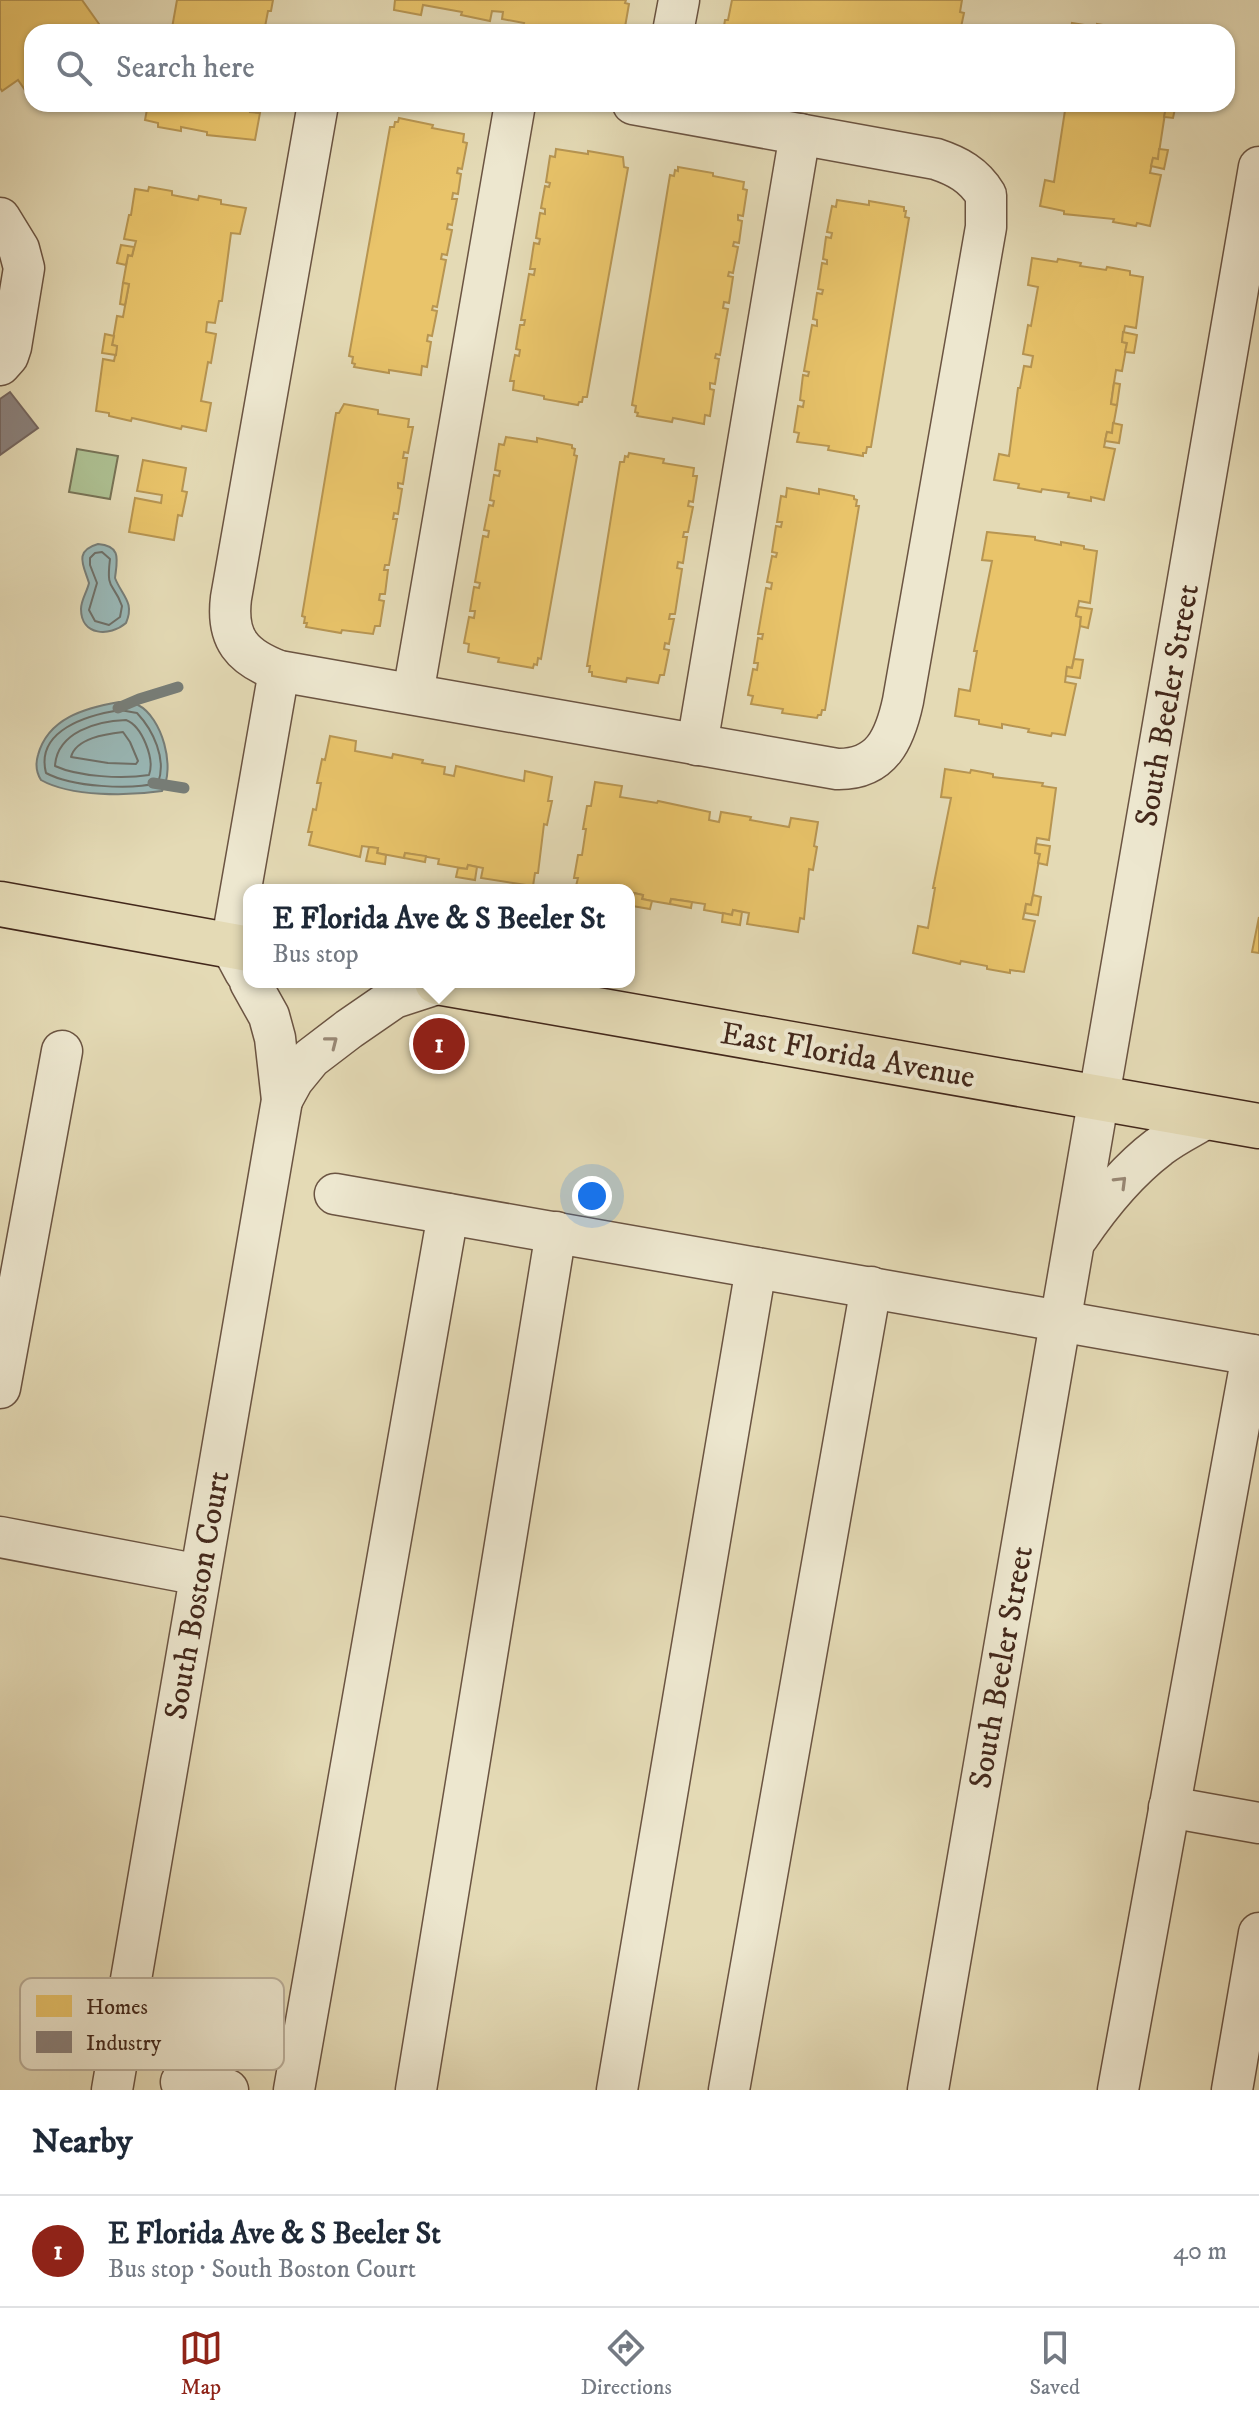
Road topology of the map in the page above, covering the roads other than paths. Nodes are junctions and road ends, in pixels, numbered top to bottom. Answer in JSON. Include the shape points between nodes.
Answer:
{"nodes":[{"id":1,"x":679,"y":0,"type":"edge"},
{"id":2,"x":674,"y":24,"type":"edge"},
{"id":3,"x":317,"y":112,"type":"edge"},
{"id":4,"x":514,"y":112,"type":"edge"},
{"id":5,"x":683,"y":112,"type":"edge"},
{"id":6,"x":800,"y":134,"type":"junction"},
{"id":7,"x":1259,"y":167,"type":"edge"},
{"id":8,"x":0,"y":218,"type":"edge"},
{"id":9,"x":0,"y":365,"type":"edge"},
{"id":10,"x":279,"y":671,"type":"junction"},
{"id":11,"x":413,"y":694,"type":"junction"},
{"id":12,"x":697,"y":745,"type":"junction"},
{"id":13,"x":254,"y":884,"type":"edge"},
{"id":14,"x":0,"y":904,"type":"edge"},
{"id":15,"x":243,"y":964,"type":"edge"},
{"id":16,"x":256,"y":988,"type":"edge"},
{"id":17,"x":422,"y":988,"type":"edge"},
{"id":18,"x":473,"y":988,"type":"edge"},
{"id":19,"x":62,"y":1051,"type":"dead end"},
{"id":20,"x":1098,"y":1097,"type":"junction"},
{"id":21,"x":282,"y":1100,"type":"junction"},
{"id":22,"x":1208,"y":1117,"type":"junction"},
{"id":23,"x":1259,"y":1126,"type":"edge"},
{"id":24,"x":335,"y":1194,"type":"dead end"},
{"id":25,"x":448,"y":1214,"type":"junction"},
{"id":26,"x":556,"y":1232,"type":"junction"},
{"id":27,"x":1073,"y":1243,"type":"junction"},
{"id":28,"x":756,"y":1268,"type":"junction"},
{"id":29,"x":871,"y":1287,"type":"junction"},
{"id":30,"x":1060,"y":1321,"type":"junction"},
{"id":31,"x":1256,"y":1355,"type":"edge"},
{"id":32,"x":0,"y":1388,"type":"edge"},
{"id":33,"x":0,"y":1537,"type":"edge"},
{"id":34,"x":200,"y":1575,"type":"junction"},
{"id":35,"x":1169,"y":1807,"type":"junction"},
{"id":36,"x":1259,"y":1823,"type":"edge"},
{"id":37,"x":1259,"y":1933,"type":"edge"},
{"id":38,"x":131,"y":1978,"type":"edge"},
{"id":39,"x":115,"y":2070,"type":"edge"},
{"id":40,"x":181,"y":2082,"type":"dead end"},
{"id":41,"x":112,"y":2090,"type":"edge"},
{"id":42,"x":228,"y":2090,"type":"edge"},
{"id":43,"x":294,"y":2090,"type":"edge"},
{"id":44,"x":416,"y":2090,"type":"edge"},
{"id":45,"x":617,"y":2090,"type":"edge"},
{"id":46,"x":729,"y":2090,"type":"edge"},
{"id":47,"x":928,"y":2090,"type":"edge"},
{"id":48,"x":1118,"y":2090,"type":"edge"},
{"id":49,"x":1232,"y":2090,"type":"edge"}],
"edges":[{"from":1,"to":2,"type":"street"},
{"from":3,"to":10,"type":"street","via":[[229,615],[245,653]]},
{"from":4,"to":11,"type":"street"},
{"from":5,"to":6,"type":"street"},
{"from":6,"to":12,"type":"street"},
{"from":6,"to":12,"type":"street","via":[[918,154],[961,169],[986,195],[986,227],[906,685],[892,739],[880,755],[846,769]]},
{"from":7,"to":20,"type":"street","name":"South Beeler Street"},
{"from":8,"to":9,"type":"street","via":[[24,268],[11,347]]},
{"from":10,"to":11,"type":"street"},
{"from":10,"to":13,"type":"street"},
{"from":11,"to":12,"type":"street"},
{"from":14,"to":15,"type":"main road"},
{"from":16,"to":21,"type":"street","name":"South Boston Court","via":[[275,1038]]},
{"from":21,"to":17,"type":"street","name":"South Boston Court","one_way":true,"via":[[311,1058],[394,998]]},
{"from":18,"to":20,"type":"main road","name":"East Florida Avenue"},
{"from":19,"to":32,"type":"street"},
{"from":20,"to":22,"type":"main road","name":"East Florida Avenue"},
{"from":20,"to":27,"type":"street","name":"South Beeler Street"},
{"from":21,"to":34,"type":"street","name":"South Boston Court"},
{"from":22,"to":23,"type":"main road","name":"East Florida Avenue"},
{"from":27,"to":22,"type":"street","name":"South Beeler Street","one_way":true,"via":[[1104,1198],[1132,1171],[1160,1146]]},
{"from":24,"to":25,"type":"street"},
{"from":25,"to":26,"type":"street"},
{"from":25,"to":43,"type":"street"},
{"from":26,"to":28,"type":"street"},
{"from":26,"to":44,"type":"street"},
{"from":27,"to":30,"type":"street","name":"South Beeler Street"},
{"from":28,"to":29,"type":"street"},
{"from":28,"to":45,"type":"street"},
{"from":29,"to":30,"type":"street"},
{"from":29,"to":46,"type":"street"},
{"from":30,"to":31,"type":"street"},
{"from":30,"to":47,"type":"street","name":"South Beeler Street"},
{"from":31,"to":35,"type":"street"},
{"from":33,"to":34,"type":"street"},
{"from":34,"to":38,"type":"street","name":"South Boston Court"},
{"from":35,"to":36,"type":"street"},
{"from":35,"to":48,"type":"street"},
{"from":37,"to":49,"type":"street"},
{"from":39,"to":41,"type":"street","name":"South Boston Court"},
{"from":40,"to":42,"type":"street"}]}
